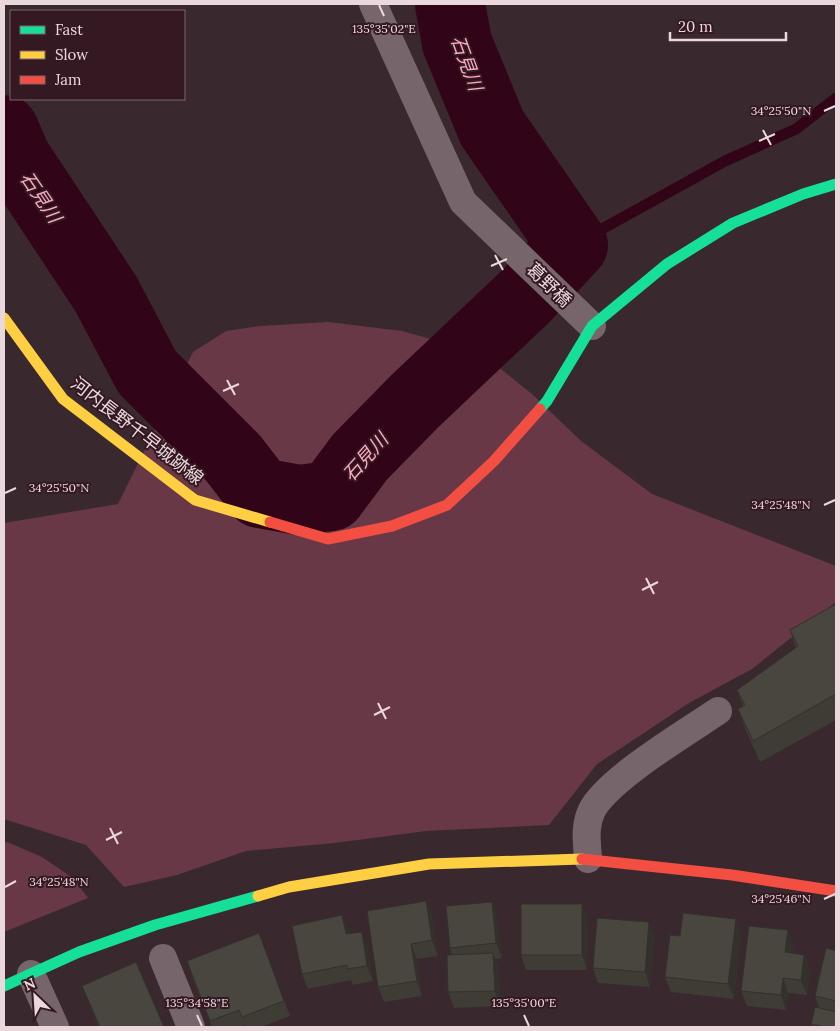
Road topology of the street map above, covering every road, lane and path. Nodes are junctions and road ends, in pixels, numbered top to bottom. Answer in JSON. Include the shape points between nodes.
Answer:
{"nodes":[{"id":1,"x":373,"y":4,"type":"edge"},
{"id":2,"x":836,"y":184,"type":"edge"},
{"id":3,"x":4,"y":318,"type":"edge"},
{"id":4,"x":592,"y":326,"type":"junction"},
{"id":5,"x":718,"y":711,"type":"dead end"},
{"id":6,"x":588,"y":859,"type":"junction"},
{"id":7,"x":836,"y":891,"type":"edge"},
{"id":8,"x":163,"y":958,"type":"dead end"},
{"id":9,"x":31,"y":974,"type":"junction"},
{"id":10,"x":4,"y":986,"type":"edge"},
{"id":11,"x":55,"y":1027,"type":"edge"},
{"id":12,"x":191,"y":1027,"type":"edge"}],
"edges":[{"from":1,"to":4,"type":"street","name":"葛野橋","via":[[463,202]]},
{"from":2,"to":4,"type":"main road","name":"河内長野千早城跡線","via":[[802,194],[733,223],[667,264]]},
{"from":3,"to":4,"type":"main road","name":"河内長野千早城跡線","via":[[63,400],[195,500],[328,539],[392,526],[447,505],[494,461],[547,401]]},
{"from":5,"to":6,"type":"street","via":[[615,784],[592,809],[586,828]]},
{"from":6,"to":7,"type":"main road","via":[[732,875]]},
{"from":6,"to":9,"type":"main road","via":[[429,864],[289,887],[155,925],[79,952]]},
{"from":8,"to":12,"type":"street"},
{"from":9,"to":10,"type":"main road"},
{"from":9,"to":11,"type":"street"}]}
